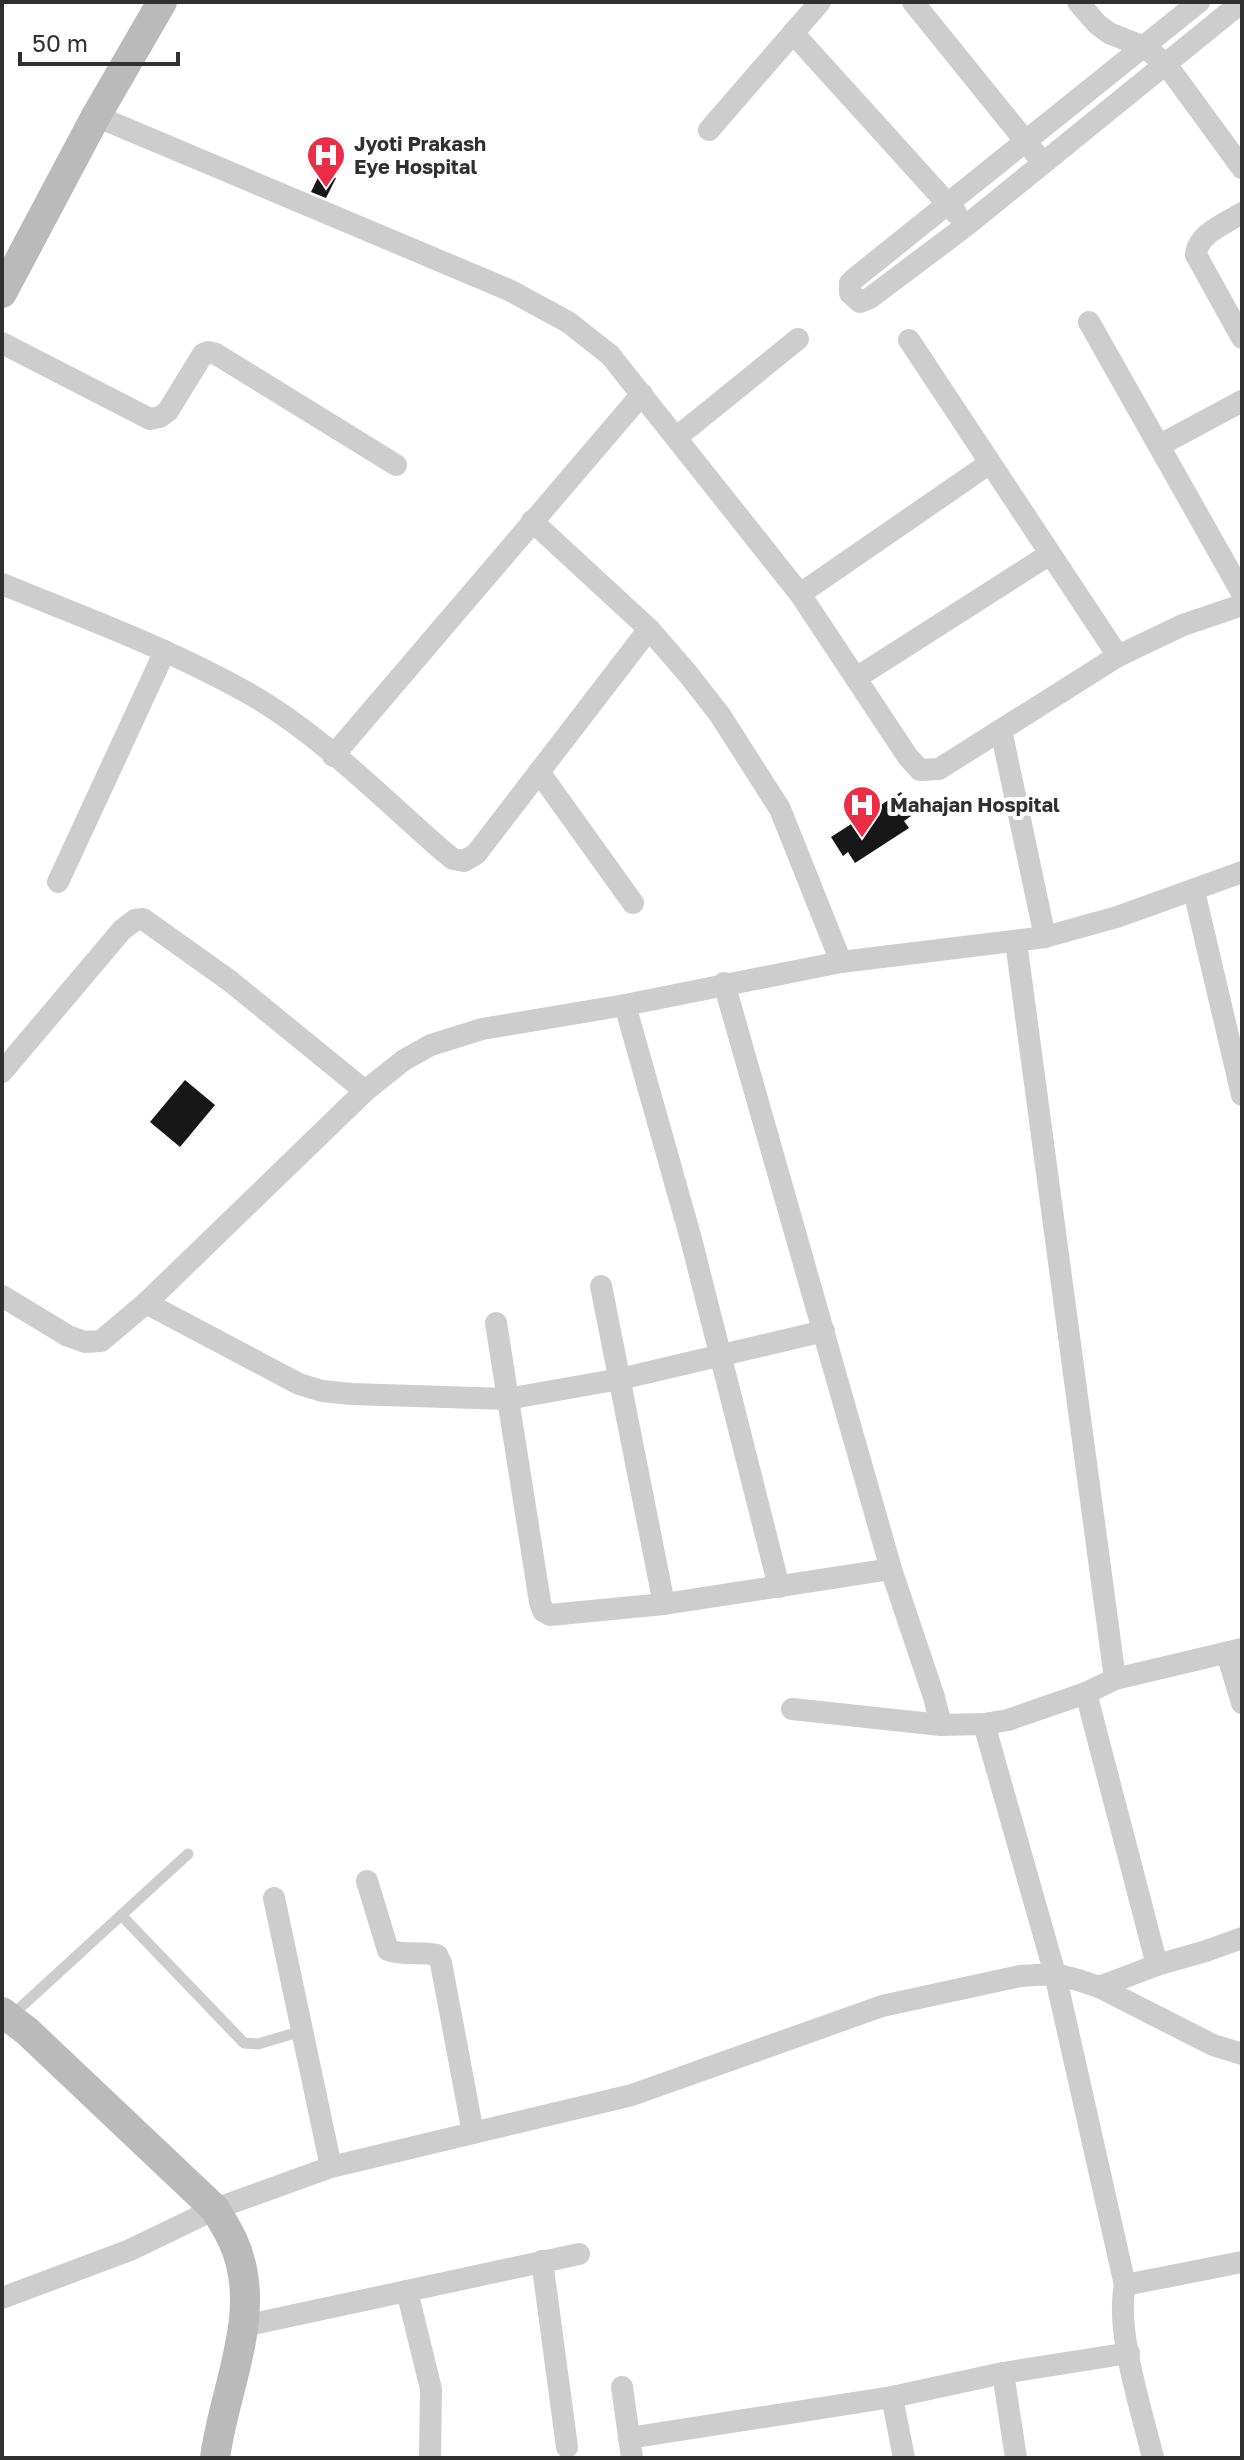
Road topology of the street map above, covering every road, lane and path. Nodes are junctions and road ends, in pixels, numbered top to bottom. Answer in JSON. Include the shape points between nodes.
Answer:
{"nodes":[{"id":1,"x":162,"y":2,"type":"edge"},
{"id":2,"x":820,"y":2,"type":"edge"},
{"id":3,"x":913,"y":2,"type":"edge"},
{"id":4,"x":1078,"y":2,"type":"edge"},
{"id":5,"x":1199,"y":2,"type":"edge"},
{"id":6,"x":1242,"y":2,"type":"edge"},
{"id":7,"x":793,"y":33,"type":"junction"},
{"id":8,"x":1144,"y":47,"type":"junction"},
{"id":9,"x":1166,"y":64,"type":"junction"},
{"id":10,"x":96,"y":116,"type":"junction"},
{"id":11,"x":709,"y":130,"type":"dead end"},
{"id":12,"x":1025,"y":142,"type":"junction"},
{"id":13,"x":1043,"y":163,"type":"junction"},
{"id":14,"x":1242,"y":168,"type":"edge"},
{"id":15,"x":948,"y":204,"type":"junction"},
{"id":16,"x":1242,"y":213,"type":"edge"},
{"id":17,"x":967,"y":225,"type":"junction"},
{"id":18,"x":2,"y":293,"type":"edge"},
{"id":19,"x":1089,"y":322,"type":"dead end"},
{"id":20,"x":1242,"y":338,"type":"edge"},
{"id":21,"x":798,"y":339,"type":"dead end"},
{"id":22,"x":909,"y":340,"type":"dead end"},
{"id":23,"x":2,"y":343,"type":"edge"},
{"id":24,"x":642,"y":394,"type":"junction"},
{"id":25,"x":1242,"y":401,"type":"edge"},
{"id":26,"x":677,"y":437,"type":"junction"},
{"id":27,"x":1160,"y":445,"type":"junction"},
{"id":28,"x":990,"y":463,"type":"junction"},
{"id":29,"x":396,"y":465,"type":"dead end"},
{"id":30,"x":532,"y":521,"type":"junction"},
{"id":31,"x":1050,"y":554,"type":"junction"},
{"id":32,"x":2,"y":584,"type":"edge"},
{"id":33,"x":1242,"y":593,"type":"edge"},
{"id":34,"x":800,"y":594,"type":"junction"},
{"id":35,"x":1242,"y":605,"type":"edge"},
{"id":36,"x":649,"y":629,"type":"junction"},
{"id":37,"x":165,"y":651,"type":"junction"},
{"id":38,"x":1118,"y":656,"type":"junction"},
{"id":39,"x":856,"y":678,"type":"junction"},
{"id":40,"x":1001,"y":730,"type":"junction"},
{"id":41,"x":333,"y":756,"type":"junction"},
{"id":42,"x":539,"y":772,"type":"junction"},
{"id":43,"x":1242,"y":872,"type":"edge"},
{"id":44,"x":58,"y":882,"type":"dead end"},
{"id":45,"x":1194,"y":891,"type":"junction"},
{"id":46,"x":633,"y":903,"type":"dead end"},
{"id":47,"x":1045,"y":937,"type":"junction"},
{"id":48,"x":1016,"y":942,"type":"junction"},
{"id":49,"x":841,"y":962,"type":"junction"},
{"id":50,"x":724,"y":983,"type":"junction"},
{"id":51,"x":625,"y":1005,"type":"junction"},
{"id":52,"x":2,"y":1072,"type":"edge"},
{"id":53,"x":365,"y":1091,"type":"junction"},
{"id":54,"x":1242,"y":1095,"type":"edge"},
{"id":55,"x":601,"y":1286,"type":"dead end"},
{"id":56,"x":5,"y":1303,"type":"edge"},
{"id":57,"x":146,"y":1303,"type":"junction"},
{"id":58,"x":496,"y":1323,"type":"dead end"},
{"id":59,"x":824,"y":1331,"type":"junction"},
{"id":60,"x":721,"y":1356,"type":"junction"},
{"id":61,"x":620,"y":1379,"type":"junction"},
{"id":62,"x":507,"y":1399,"type":"junction"},
{"id":63,"x":891,"y":1569,"type":"junction"},
{"id":64,"x":779,"y":1587,"type":"junction"},
{"id":65,"x":664,"y":1604,"type":"junction"},
{"id":66,"x":1234,"y":1651,"type":"edge"},
{"id":67,"x":1115,"y":1679,"type":"junction"},
{"id":68,"x":1086,"y":1693,"type":"junction"},
{"id":69,"x":1242,"y":1703,"type":"edge"},
{"id":70,"x":792,"y":1709,"type":"dead end"},
{"id":71,"x":984,"y":1724,"type":"junction"},
{"id":72,"x":941,"y":1725,"type":"junction"},
{"id":73,"x":188,"y":1854,"type":"dead end"},
{"id":74,"x":367,"y":1881,"type":"dead end"},
{"id":75,"x":274,"y":1898,"type":"dead end"},
{"id":76,"x":121,"y":1915,"type":"junction"},
{"id":77,"x":1242,"y":1938,"type":"edge"},
{"id":78,"x":1157,"y":1965,"type":"junction"},
{"id":79,"x":1055,"y":1974,"type":"junction"},
{"id":80,"x":1099,"y":1987,"type":"junction"},
{"id":81,"x":6,"y":2015,"type":"edge"},
{"id":82,"x":302,"y":2031,"type":"junction"},
{"id":83,"x":1242,"y":2054,"type":"edge"},
{"id":84,"x":473,"y":2133,"type":"junction"},
{"id":85,"x":331,"y":2167,"type":"junction"},
{"id":86,"x":215,"y":2209,"type":"junction"},
{"id":87,"x":579,"y":2254,"type":"dead end"},
{"id":88,"x":542,"y":2261,"type":"junction"},
{"id":89,"x":1242,"y":2262,"type":"edge"},
{"id":90,"x":1125,"y":2285,"type":"junction"},
{"id":91,"x":407,"y":2291,"type":"junction"},
{"id":92,"x":2,"y":2298,"type":"edge"},
{"id":93,"x":244,"y":2326,"type":"junction"},
{"id":94,"x":1129,"y":2353,"type":"junction"},
{"id":95,"x":1003,"y":2373,"type":"junction"},
{"id":96,"x":622,"y":2387,"type":"dead end"},
{"id":97,"x":892,"y":2397,"type":"junction"},
{"id":98,"x":567,"y":2447,"type":"dead end"},
{"id":99,"x":631,"y":2448,"type":"edge"},
{"id":100,"x":215,"y":2458,"type":"edge"},
{"id":101,"x":430,"y":2458,"type":"edge"},
{"id":102,"x":904,"y":2458,"type":"edge"},
{"id":103,"x":1016,"y":2458,"type":"edge"},
{"id":104,"x":1153,"y":2458,"type":"edge"}],
"edges":[{"from":1,"to":10,"type":"street"},
{"from":2,"to":7,"type":"street"},
{"from":3,"to":12,"type":"street"},
{"from":4,"to":8,"type":"street","via":[[1109,33]]},
{"from":5,"to":8,"type":"street"},
{"from":6,"to":9,"type":"street"},
{"from":7,"to":11,"type":"street"},
{"from":7,"to":15,"type":"street"},
{"from":8,"to":9,"type":"street"},
{"from":8,"to":12,"type":"street"},
{"from":9,"to":13,"type":"street"},
{"from":9,"to":14,"type":"street"},
{"from":10,"to":18,"type":"street"},
{"from":10,"to":24,"type":"street","via":[[509,290],[568,322],[610,355]]},
{"from":12,"to":13,"type":"street"},
{"from":12,"to":15,"type":"street"},
{"from":13,"to":17,"type":"street"},
{"from":15,"to":17,"type":"street"},
{"from":15,"to":17,"type":"street","via":[[850,283],[855,299],[870,298]]},
{"from":16,"to":20,"type":"street","via":[[1204,238],[1196,255]]},
{"from":19,"to":27,"type":"street"},
{"from":21,"to":26,"type":"street"},
{"from":22,"to":28,"type":"street"},
{"from":23,"to":29,"type":"street","via":[[150,419],[168,411],[203,354],[216,354]]},
{"from":24,"to":26,"type":"street"},
{"from":24,"to":30,"type":"street"},
{"from":25,"to":27,"type":"street"},
{"from":26,"to":34,"type":"street"},
{"from":27,"to":33,"type":"street"},
{"from":28,"to":31,"type":"street"},
{"from":28,"to":34,"type":"street"},
{"from":30,"to":36,"type":"street"},
{"from":30,"to":41,"type":"street"},
{"from":31,"to":38,"type":"street"},
{"from":31,"to":39,"type":"street"},
{"from":32,"to":37,"type":"street"},
{"from":34,"to":39,"type":"street"},
{"from":35,"to":38,"type":"street"},
{"from":36,"to":42,"type":"street"},
{"from":36,"to":49,"type":"street","via":[[720,715],[780,809]]},
{"from":37,"to":41,"type":"street","via":[[249,694]]},
{"from":37,"to":44,"type":"street"},
{"from":38,"to":40,"type":"street"},
{"from":39,"to":40,"type":"street","via":[[920,770],[939,769]]},
{"from":40,"to":47,"type":"street"},
{"from":41,"to":42,"type":"street","via":[[443,851],[464,861],[476,854]]},
{"from":42,"to":46,"type":"street"},
{"from":43,"to":45,"type":"street"},
{"from":45,"to":47,"type":"street"},
{"from":45,"to":54,"type":"street"},
{"from":47,"to":48,"type":"street"},
{"from":48,"to":49,"type":"street"},
{"from":48,"to":67,"type":"street"},
{"from":49,"to":50,"type":"street"},
{"from":50,"to":51,"type":"street"},
{"from":50,"to":59,"type":"street"},
{"from":51,"to":53,"type":"street","via":[[482,1029],[431,1045]]},
{"from":51,"to":60,"type":"street"},
{"from":52,"to":53,"type":"street","via":[[122,930],[143,919],[230,981]]},
{"from":53,"to":57,"type":"street"},
{"from":55,"to":61,"type":"street"},
{"from":56,"to":57,"type":"street","via":[[85,1342],[101,1341]]},
{"from":57,"to":62,"type":"street","via":[[278,1374],[322,1391]]},
{"from":58,"to":62,"type":"street"},
{"from":59,"to":60,"type":"street"},
{"from":59,"to":63,"type":"street"},
{"from":60,"to":61,"type":"street"},
{"from":60,"to":64,"type":"street"},
{"from":61,"to":62,"type":"street"},
{"from":61,"to":65,"type":"street"},
{"from":62,"to":65,"type":"street","via":[[543,1611],[560,1616]]},
{"from":63,"to":64,"type":"street"},
{"from":63,"to":72,"type":"street"},
{"from":64,"to":65,"type":"street"},
{"from":66,"to":67,"type":"street"},
{"from":66,"to":69,"type":"street"},
{"from":67,"to":68,"type":"street"},
{"from":68,"to":71,"type":"street"},
{"from":68,"to":78,"type":"street"},
{"from":70,"to":72,"type":"street"},
{"from":71,"to":72,"type":"street"},
{"from":71,"to":79,"type":"street"},
{"from":73,"to":76,"type":"lane"},
{"from":74,"to":84,"type":"street","via":[[388,1950],[437,1955],[441,1963]]},
{"from":75,"to":82,"type":"street"},
{"from":76,"to":81,"type":"lane"},
{"from":76,"to":82,"type":"lane","via":[[244,2043]]},
{"from":77,"to":78,"type":"street"},
{"from":78,"to":80,"type":"street"},
{"from":79,"to":80,"type":"street"},
{"from":79,"to":84,"type":"street","via":[[1020,1976],[882,2006],[632,2095]]},
{"from":79,"to":90,"type":"street"},
{"from":80,"to":83,"type":"street","via":[[1167,2024]]},
{"from":81,"to":86,"type":"street"},
{"from":82,"to":85,"type":"street"},
{"from":84,"to":85,"type":"street"},
{"from":85,"to":86,"type":"street"},
{"from":86,"to":92,"type":"street","via":[[130,2250]]},
{"from":86,"to":93,"type":"street","via":[[242,2266]]},
{"from":87,"to":88,"type":"street"},
{"from":88,"to":91,"type":"street"},
{"from":88,"to":98,"type":"street"},
{"from":89,"to":90,"type":"street"},
{"from":90,"to":94,"type":"street","via":[[1121,2301]]},
{"from":91,"to":93,"type":"street"},
{"from":91,"to":101,"type":"street","via":[[431,2389]]},
{"from":93,"to":100,"type":"street"},
{"from":94,"to":95,"type":"street"},
{"from":94,"to":104,"type":"street"},
{"from":95,"to":97,"type":"street"},
{"from":95,"to":103,"type":"street"},
{"from":96,"to":99,"type":"street"},
{"from":97,"to":99,"type":"street"},
{"from":97,"to":102,"type":"street"}]}
